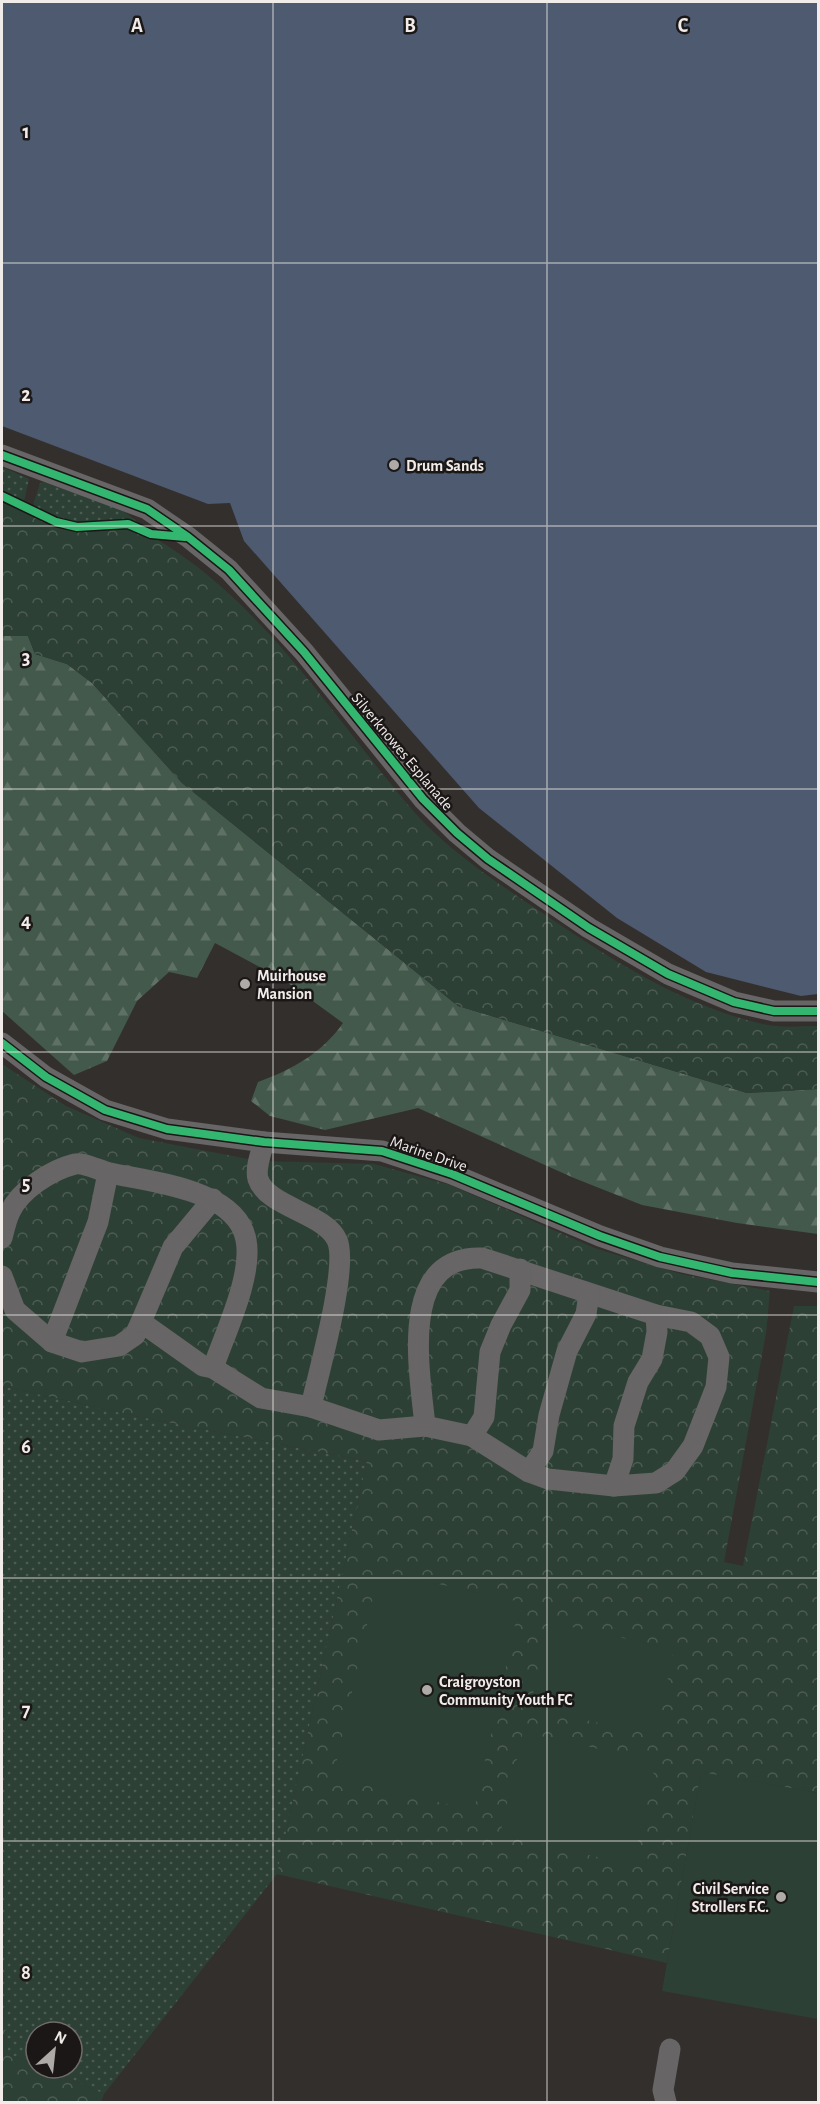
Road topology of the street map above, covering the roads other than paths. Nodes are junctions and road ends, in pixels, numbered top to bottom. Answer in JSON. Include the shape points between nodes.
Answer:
{"nodes":[{"id":1,"x":2,"y":454,"type":"edge"},
{"id":2,"x":819,"y":1011,"type":"edge"},
{"id":3,"x":2,"y":1043,"type":"edge"},
{"id":4,"x":264,"y":1142,"type":"junction"},
{"id":5,"x":108,"y":1173,"type":"junction"},
{"id":6,"x":213,"y":1199,"type":"junction"},
{"id":7,"x":2,"y":1238,"type":"edge"},
{"id":8,"x":520,"y":1269,"type":"junction"},
{"id":9,"x":2,"y":1276,"type":"edge"},
{"id":10,"x":819,"y":1282,"type":"edge"},
{"id":11,"x":588,"y":1294,"type":"junction"},
{"id":12,"x":656,"y":1315,"type":"junction"},
{"id":13,"x":141,"y":1322,"type":"junction"},
{"id":14,"x":52,"y":1342,"type":"junction"},
{"id":15,"x":213,"y":1368,"type":"junction"},
{"id":16,"x":311,"y":1407,"type":"junction"},
{"id":17,"x":425,"y":1426,"type":"junction"},
{"id":18,"x":472,"y":1436,"type":"junction"},
{"id":19,"x":529,"y":1472,"type":"junction"},
{"id":20,"x":614,"y":1486,"type":"junction"},
{"id":21,"x":670,"y":2049,"type":"dead end"},
{"id":22,"x":666,"y":2103,"type":"edge"}],
"edges":[{"from":1,"to":2,"type":"street","name":"Silverknowes Esplanade","via":[[147,510],[229,570],[304,652],[423,799],[457,833],[589,928],[668,974],[734,1002],[774,1011]]},
{"from":3,"to":4,"type":"street","name":"Marine Drive","via":[[46,1077],[105,1110],[167,1129]]},
{"from":4,"to":10,"type":"street","name":"Marine Drive","via":[[382,1151],[452,1174],[660,1257],[732,1273]]},
{"from":4,"to":16,"type":"street","via":[[258,1179],[269,1192],[327,1228],[337,1238],[341,1254],[335,1301]]},
{"from":5,"to":6,"type":"street","via":[[162,1183]]},
{"from":5,"to":7,"type":"street","via":[[77,1163],[53,1173],[26,1191],[10,1211]]},
{"from":5,"to":14,"type":"street","via":[[98,1222]]},
{"from":6,"to":13,"type":"street","via":[[173,1247]]},
{"from":6,"to":15,"type":"street","via":[[234,1216],[246,1239],[246,1267]]},
{"from":8,"to":11,"type":"street"},
{"from":8,"to":17,"type":"street","via":[[465,1257],[439,1272],[426,1290],[417,1334]]},
{"from":8,"to":18,"type":"street","via":[[520,1290],[490,1352],[483,1417]]},
{"from":9,"to":14,"type":"street","via":[[15,1310]]},
{"from":11,"to":12,"type":"street"},
{"from":11,"to":19,"type":"street","via":[[586,1314],[567,1351],[543,1451]]},
{"from":12,"to":20,"type":"street","via":[[652,1359],[638,1382],[624,1426],[622,1460]]},
{"from":12,"to":20,"type":"street","via":[[691,1322],[710,1336],[719,1357],[716,1387],[693,1446],[675,1471],[656,1483]]},
{"from":13,"to":14,"type":"street","via":[[135,1335],[119,1346],[82,1352]]},
{"from":13,"to":15,"type":"street","via":[[203,1366]]},
{"from":15,"to":16,"type":"street","via":[[261,1398]]},
{"from":16,"to":17,"type":"street","via":[[379,1430]]},
{"from":17,"to":18,"type":"street"},
{"from":18,"to":19,"type":"street"},
{"from":19,"to":20,"type":"street","via":[[548,1479]]},
{"from":21,"to":22,"type":"street","via":[[663,2090]]}]}
